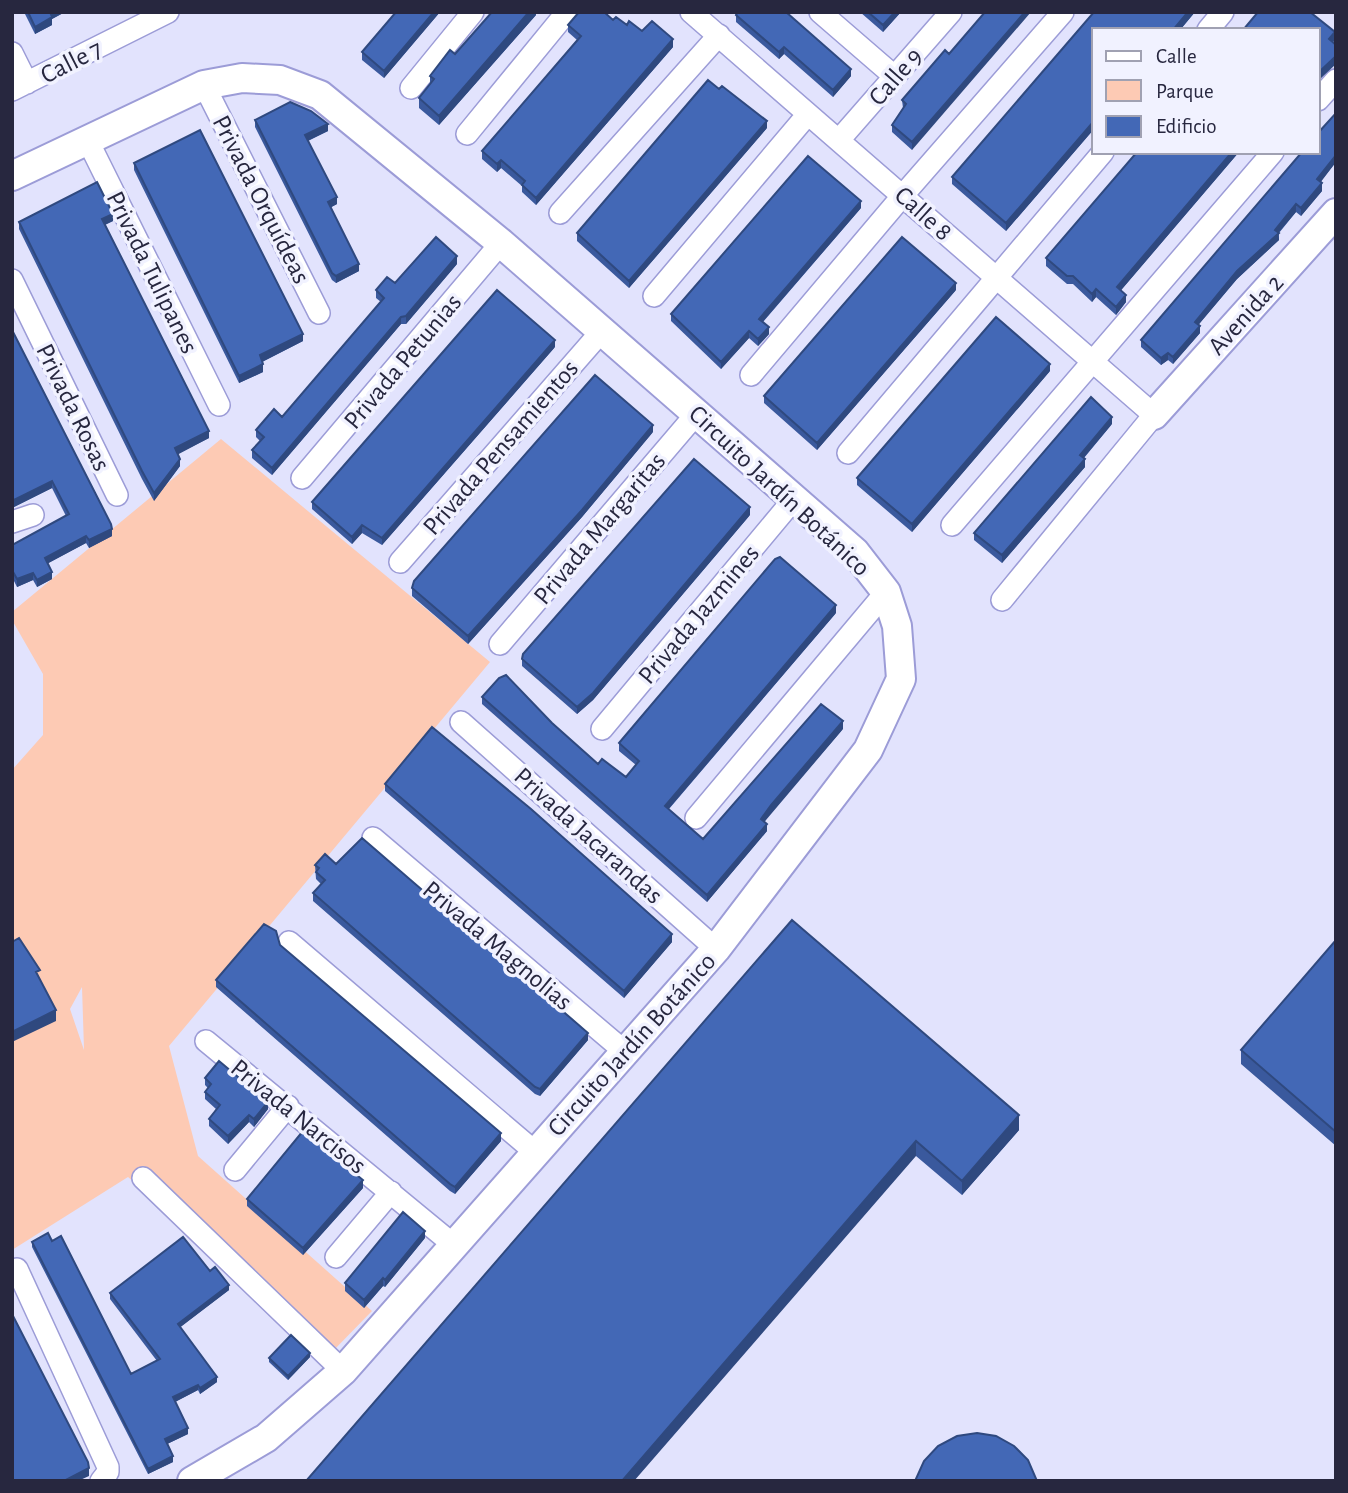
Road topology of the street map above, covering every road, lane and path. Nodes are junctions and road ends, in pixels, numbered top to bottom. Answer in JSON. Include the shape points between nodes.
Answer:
{"nodes":[{"id":1,"x":168,"y":12,"type":"edge"},
{"id":2,"x":473,"y":12,"type":"edge"},
{"id":3,"x":568,"y":12,"type":"edge"},
{"id":4,"x":691,"y":12,"type":"edge"},
{"id":5,"x":820,"y":12,"type":"edge"},
{"id":6,"x":951,"y":12,"type":"edge"},
{"id":7,"x":1063,"y":12,"type":"edge"},
{"id":8,"x":1223,"y":12,"type":"edge"},
{"id":9,"x":133,"y":20,"type":"edge"},
{"id":10,"x":1210,"y":28,"type":"edge"},
{"id":11,"x":719,"y":35,"type":"junction"},
{"id":12,"x":12,"y":53,"type":"edge"},
{"id":13,"x":894,"y":76,"type":"junction"},
{"id":14,"x":1336,"y":80,"type":"edge"},
{"id":15,"x":204,"y":85,"type":"junction"},
{"id":16,"x":20,"y":87,"type":"edge"},
{"id":17,"x":411,"y":88,"type":"dead end"},
{"id":18,"x":1320,"y":98,"type":"edge"},
{"id":19,"x":808,"y":114,"type":"junction"},
{"id":20,"x":467,"y":134,"type":"dead end"},
{"id":21,"x":87,"y":139,"type":"junction"},
{"id":22,"x":839,"y":140,"type":"junction"},
{"id":23,"x":1101,"y":154,"type":"edge"},
{"id":24,"x":1271,"y":154,"type":"edge"},
{"id":25,"x":12,"y":176,"type":"edge"},
{"id":26,"x":904,"y":194,"type":"junction"},
{"id":27,"x":560,"y":213,"type":"dead end"},
{"id":28,"x":1336,"y":213,"type":"edge"},
{"id":29,"x":501,"y":243,"type":"junction"},
{"id":30,"x":996,"y":278,"type":"junction"},
{"id":31,"x":12,"y":280,"type":"edge"},
{"id":32,"x":654,"y":296,"type":"dead end"},
{"id":33,"x":319,"y":313,"type":"dead end"},
{"id":34,"x":601,"y":332,"type":"junction"},
{"id":35,"x":1090,"y":361,"type":"junction"},
{"id":36,"x":751,"y":375,"type":"dead end"},
{"id":37,"x":219,"y":405,"type":"dead end"},
{"id":38,"x":697,"y":413,"type":"junction"},
{"id":39,"x":1154,"y":415,"type":"junction"},
{"id":40,"x":848,"y":453,"type":"dead end"},
{"id":41,"x":302,"y":478,"type":"dead end"},
{"id":42,"x":117,"y":495,"type":"dead end"},
{"id":43,"x":794,"y":499,"type":"junction"},
{"id":44,"x":951,"y":525,"type":"dead end"},
{"id":45,"x":400,"y":562,"type":"dead end"},
{"id":46,"x":886,"y":592,"type":"junction"},
{"id":47,"x":1002,"y":600,"type":"dead end"},
{"id":48,"x":500,"y":643,"type":"dead end"},
{"id":49,"x":461,"y":722,"type":"dead end"},
{"id":50,"x":602,"y":729,"type":"dead end"},
{"id":51,"x":695,"y":818,"type":"dead end"},
{"id":52,"x":373,"y":838,"type":"dead end"},
{"id":53,"x":289,"y":942,"type":"dead end"},
{"id":54,"x":716,"y":949,"type":"junction"},
{"id":55,"x":206,"y":1041,"type":"dead end"},
{"id":56,"x":624,"y":1051,"type":"junction"},
{"id":57,"x":288,"y":1106,"type":"junction"},
{"id":58,"x":535,"y":1152,"type":"junction"},
{"id":59,"x":235,"y":1171,"type":"dead end"},
{"id":60,"x":143,"y":1178,"type":"dead end"},
{"id":61,"x":390,"y":1192,"type":"junction"},
{"id":62,"x":456,"y":1246,"type":"junction"},
{"id":63,"x":336,"y":1257,"type":"dead end"},
{"id":64,"x":17,"y":1269,"type":"dead end"},
{"id":65,"x":343,"y":1371,"type":"junction"},
{"id":66,"x":101,"y":1481,"type":"edge"},
{"id":67,"x":192,"y":1481,"type":"edge"}],
"edges":[{"from":1,"to":9,"type":"street","name":"Calle 7"},
{"from":2,"to":17,"type":"street"},
{"from":3,"to":20,"type":"street"},
{"from":4,"to":11,"type":"street","name":"Calle 8"},
{"from":5,"to":13,"type":"street"},
{"from":6,"to":13,"type":"street","name":"Calle 9"},
{"from":7,"to":26,"type":"street"},
{"from":8,"to":10,"type":"street"},
{"from":9,"to":16,"type":"street","name":"Calle 7"},
{"from":11,"to":19,"type":"street","name":"Calle 8"},
{"from":11,"to":27,"type":"street"},
{"from":12,"to":16,"type":"street"},
{"from":13,"to":22,"type":"street","name":"Calle 9"},
{"from":14,"to":18,"type":"street"},
{"from":15,"to":21,"type":"street","name":"Circuito Jardín Botánico"},
{"from":15,"to":29,"type":"street","name":"Circuito Jardín Botánico","via":[[242,78],[280,80],[320,95]]},
{"from":15,"to":33,"type":"street","name":"Privada Orquídeas"},
{"from":19,"to":22,"type":"street","name":"Calle 8"},
{"from":19,"to":32,"type":"street"},
{"from":21,"to":25,"type":"street","name":"Circuito Jardín Botánico"},
{"from":21,"to":37,"type":"street","name":"Privada Tulipanes"},
{"from":22,"to":26,"type":"street","name":"Calle 8"},
{"from":23,"to":30,"type":"street"},
{"from":24,"to":35,"type":"street"},
{"from":26,"to":30,"type":"street","name":"Calle 8"},
{"from":26,"to":36,"type":"street"},
{"from":28,"to":39,"type":"street","name":"Avenida 2"},
{"from":29,"to":34,"type":"street","name":"Circuito Jardín Botánico"},
{"from":29,"to":41,"type":"street","name":"Privada Petunias"},
{"from":30,"to":35,"type":"street","name":"Calle 8"},
{"from":30,"to":40,"type":"street"},
{"from":31,"to":42,"type":"street","name":"Privada Rosas"},
{"from":34,"to":38,"type":"street","name":"Circuito Jardín Botánico"},
{"from":34,"to":45,"type":"street","name":"Privada Pensamientos"},
{"from":35,"to":39,"type":"street","name":"Calle 8"},
{"from":35,"to":44,"type":"street"},
{"from":38,"to":43,"type":"street","name":"Circuito Jardín Botánico"},
{"from":38,"to":48,"type":"street","name":"Privada Margaritas"},
{"from":39,"to":47,"type":"street"},
{"from":43,"to":46,"type":"street","name":"Circuito Jardín Botánico","via":[[855,552]]},
{"from":43,"to":50,"type":"street","name":"Privada Jazmines"},
{"from":46,"to":51,"type":"street"},
{"from":46,"to":54,"type":"street","name":"Circuito Jardín Botánico","via":[[897,626],[901,680],[868,750]]},
{"from":49,"to":54,"type":"street","name":"Privada Jacarandas"},
{"from":52,"to":56,"type":"street","name":"Privada Magnolias"},
{"from":53,"to":58,"type":"street"},
{"from":54,"to":56,"type":"street","name":"Circuito Jardín Botánico"},
{"from":55,"to":57,"type":"street","name":"Privada Narcisos"},
{"from":56,"to":58,"type":"street","name":"Circuito Jardín Botánico"},
{"from":57,"to":59,"type":"street"},
{"from":57,"to":61,"type":"street","name":"Privada Narcisos"},
{"from":58,"to":62,"type":"street","name":"Circuito Jardín Botánico"},
{"from":60,"to":65,"type":"street"},
{"from":61,"to":62,"type":"street","name":"Privada Narcisos"},
{"from":61,"to":63,"type":"street","name":"Privada Narcisos"},
{"from":62,"to":65,"type":"street","name":"Circuito Jardín Botánico"},
{"from":64,"to":66,"type":"street","via":[[106,1464],[108,1472]]},
{"from":65,"to":67,"type":"street","name":"Circuito Jardín Botánico","via":[[266,1438]]}]}
